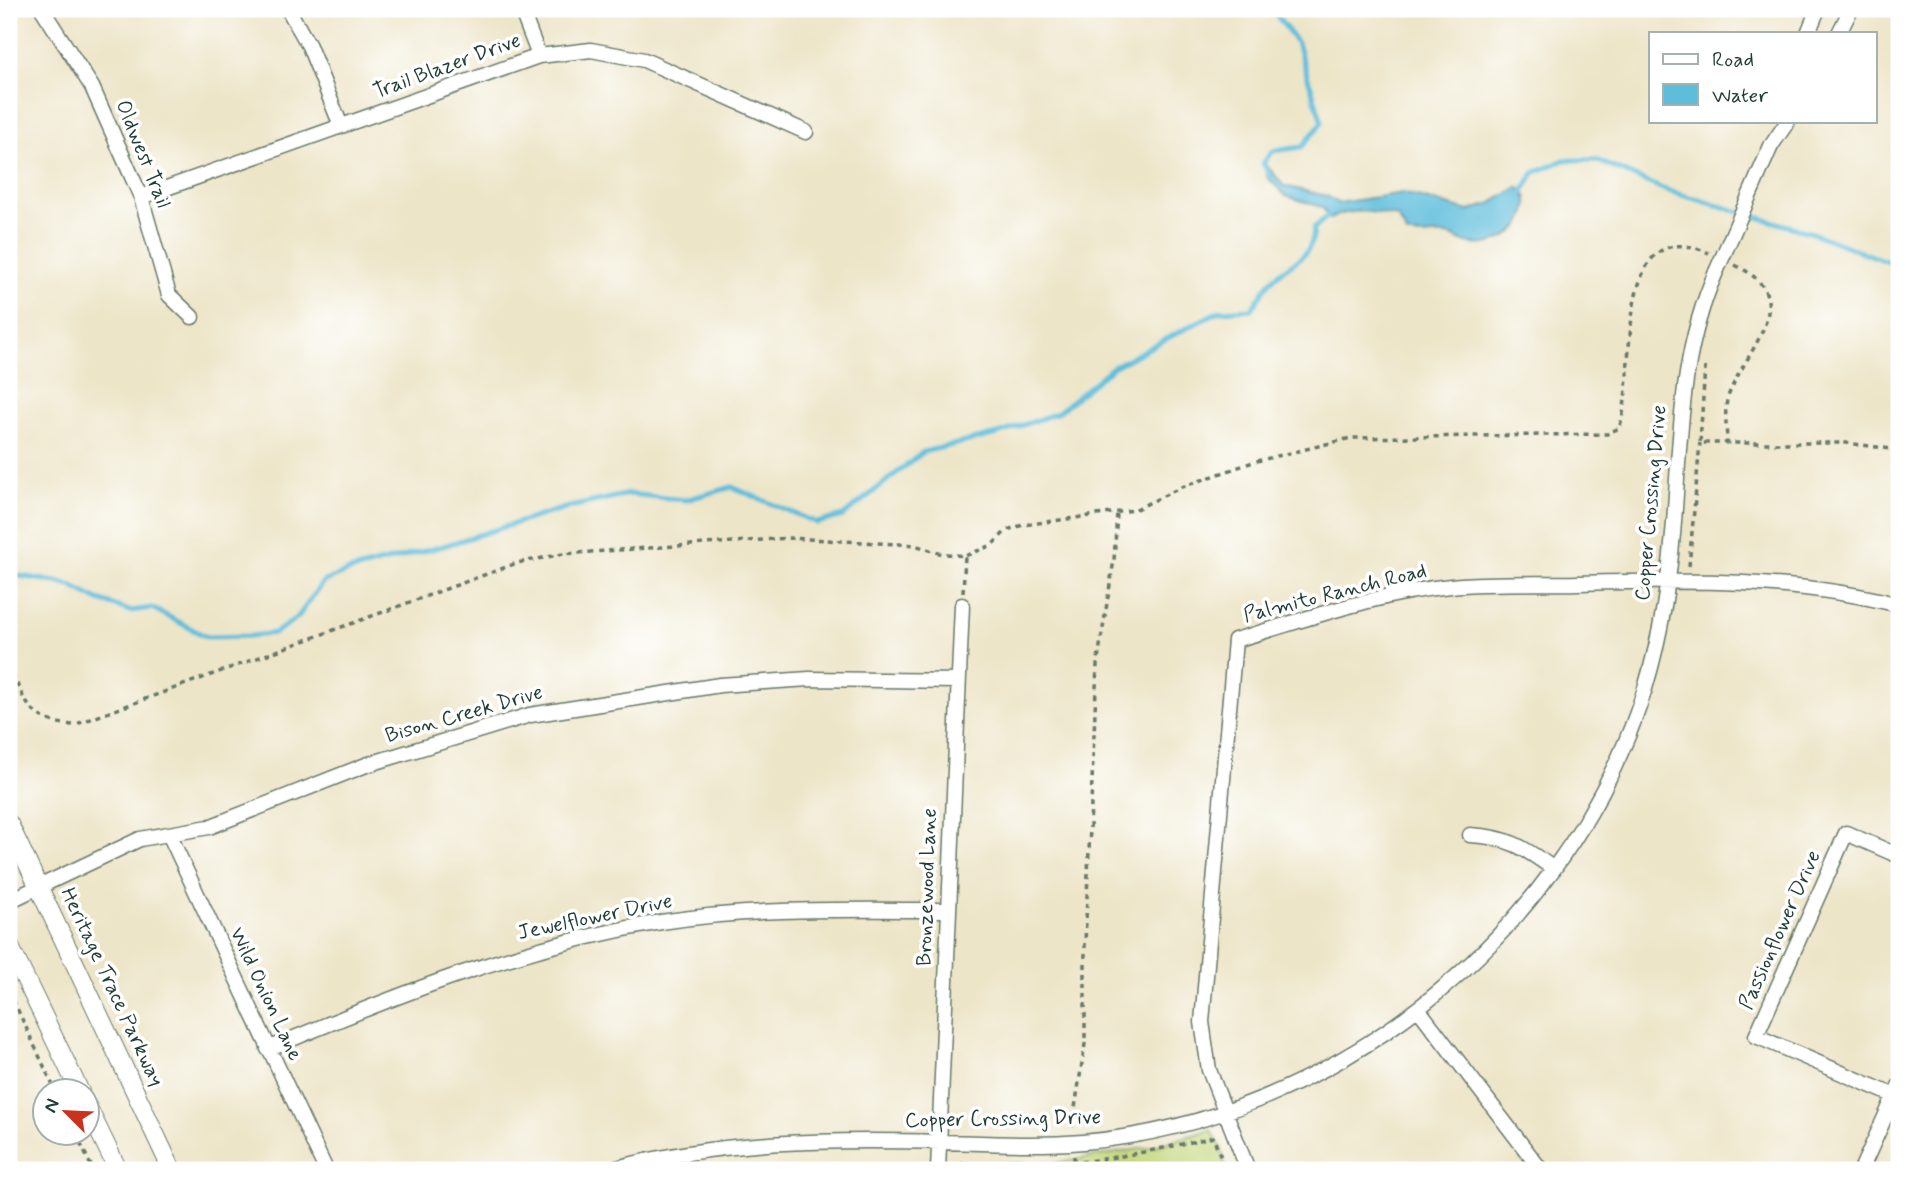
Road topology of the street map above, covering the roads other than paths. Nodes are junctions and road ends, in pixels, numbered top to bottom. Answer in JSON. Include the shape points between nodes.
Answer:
{"nodes":[{"id":1,"x":42,"y":9,"type":"edge"},
{"id":2,"x":288,"y":9,"type":"edge"},
{"id":3,"x":521,"y":9,"type":"edge"},
{"id":4,"x":1818,"y":9,"type":"edge"},
{"id":5,"x":1851,"y":9,"type":"edge"},
{"id":6,"x":1808,"y":32,"type":"edge"},
{"id":7,"x":1840,"y":32,"type":"edge"},
{"id":8,"x":539,"y":56,"type":"junction"},
{"id":9,"x":1778,"y":122,"type":"edge"},
{"id":10,"x":1787,"y":122,"type":"edge"},
{"id":11,"x":341,"y":126,"type":"junction"},
{"id":12,"x":806,"y":132,"type":"dead end"},
{"id":13,"x":1771,"y":146,"type":"junction"},
{"id":14,"x":141,"y":197,"type":"junction"},
{"id":15,"x":192,"y":317,"type":"dead end"},
{"id":16,"x":1668,"y":581,"type":"junction"},
{"id":17,"x":962,"y":605,"type":"road end"},
{"id":18,"x":1899,"y":605,"type":"edge"},
{"id":19,"x":957,"y":681,"type":"junction"},
{"id":20,"x":9,"y":824,"type":"edge"},
{"id":21,"x":169,"y":834,"type":"junction"},
{"id":22,"x":1470,"y":835,"type":"dead end"},
{"id":23,"x":1899,"y":856,"type":"edge"},
{"id":24,"x":1554,"y":869,"type":"junction"},
{"id":25,"x":40,"y":887,"type":"junction"},
{"id":26,"x":9,"y":901,"type":"edge"},
{"id":27,"x":946,"y":910,"type":"junction"},
{"id":28,"x":9,"y":945,"type":"edge"},
{"id":29,"x":1419,"y":1010,"type":"junction"},
{"id":30,"x":268,"y":1049,"type":"junction"},
{"id":31,"x":74,"y":1078,"type":"edge"},
{"id":32,"x":1897,"y":1091,"type":"edge"},
{"id":33,"x":1226,"y":1111,"type":"junction"},
{"id":34,"x":102,"y":1137,"type":"edge"},
{"id":35,"x":939,"y":1142,"type":"junction"},
{"id":36,"x":637,"y":1166,"type":"edge"},
{"id":37,"x":118,"y":1170,"type":"edge"},
{"id":38,"x":172,"y":1170,"type":"edge"},
{"id":39,"x":326,"y":1170,"type":"edge"},
{"id":40,"x":609,"y":1170,"type":"edge"},
{"id":41,"x":938,"y":1170,"type":"edge"},
{"id":42,"x":1248,"y":1170,"type":"edge"},
{"id":43,"x":1541,"y":1170,"type":"edge"},
{"id":44,"x":1861,"y":1170,"type":"edge"}],
"edges":[{"from":1,"to":14,"type":"street","name":"Oldwest Trail","via":[[92,87]]},
{"from":2,"to":11,"type":"street","via":[[309,46]]},
{"from":3,"to":8,"type":"street"},
{"from":4,"to":6,"type":"street"},
{"from":5,"to":7,"type":"street"},
{"from":8,"to":11,"type":"street","name":"Trail Blazer Drive"},
{"from":8,"to":12,"type":"street","name":"Trail Blazer Drive","via":[[591,50],[644,60]]},
{"from":9,"to":13,"type":"street","name":"Copper Crossing Drive"},
{"from":10,"to":13,"type":"street","name":"Copper Crossing Drive"},
{"from":11,"to":14,"type":"street","name":"Trail Blazer Drive"},
{"from":13,"to":16,"type":"street","name":"Copper Crossing Drive","bridge":true,"via":[[1704,297],[1685,371]]},
{"from":14,"to":15,"type":"street","name":"Oldwest Trail","via":[[169,295]]},
{"from":16,"to":18,"type":"street","name":"Palmito Ranch Road","via":[[1810,586]]},
{"from":16,"to":24,"type":"street","name":"Copper Crossing Drive","via":[[1639,708],[1608,779]]},
{"from":16,"to":33,"type":"street","name":"Palmito Ranch Road","via":[[1451,586],[1360,604],[1235,640],[1202,1022],[1209,1070]]},
{"from":17,"to":19,"type":"street","name":"Bronzewood Lane"},
{"from":19,"to":21,"type":"street","name":"Bison Creek Drive","via":[[720,685],[543,713],[366,765],[209,827]]},
{"from":19,"to":27,"type":"street","name":"Bronzewood Lane"},
{"from":20,"to":25,"type":"street","name":"Heritage Trace Parkway"},
{"from":21,"to":25,"type":"street","name":"Bison Creek Drive","via":[[140,839]]},
{"from":21,"to":30,"type":"street","name":"Wild Onion Lane"},
{"from":22,"to":24,"type":"street","via":[[1516,843]]},
{"from":23,"to":32,"type":"street","name":"Passionflower Drive","via":[[1846,833],[1756,1036]]},
{"from":24,"to":29,"type":"street","name":"Copper Crossing Drive","via":[[1477,958]]},
{"from":25,"to":26,"type":"street","name":"Bison Creek Drive"},
{"from":25,"to":38,"type":"street","name":"Heritage Trace Parkway"},
{"from":27,"to":30,"type":"street","name":"Jewelflower Drive","via":[[765,912],[619,930],[440,978]]},
{"from":27,"to":35,"type":"street","name":"Bronzewood Lane"},
{"from":28,"to":31,"type":"street"},
{"from":29,"to":33,"type":"street","name":"Copper Crossing Drive","via":[[1304,1079]]},
{"from":29,"to":43,"type":"street"},
{"from":30,"to":39,"type":"street","name":"Wild Onion Lane"},
{"from":32,"to":44,"type":"street"},
{"from":33,"to":35,"type":"street","name":"Copper Crossing Drive","via":[[1162,1130],[1073,1143]]},
{"from":33,"to":42,"type":"street","name":"Palmito Ranch Road"},
{"from":34,"to":37,"type":"street"},
{"from":35,"to":36,"type":"street","name":"Copper Crossing Drive","via":[[771,1144]]},
{"from":35,"to":41,"type":"street","name":"Bronzewood Lane"},
{"from":36,"to":40,"type":"street","name":"Copper Crossing Drive"}]}
